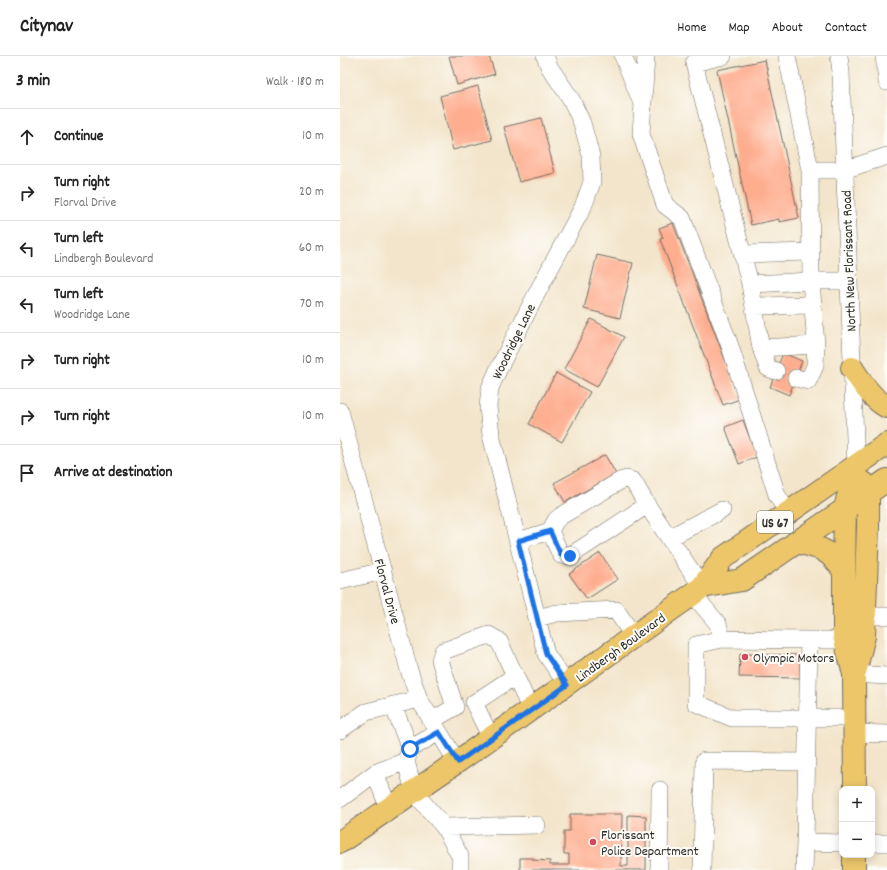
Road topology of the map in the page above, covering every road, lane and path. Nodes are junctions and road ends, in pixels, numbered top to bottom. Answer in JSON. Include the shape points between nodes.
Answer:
{"nodes":[{"id":1,"x":545,"y":56,"type":"edge"},
{"id":2,"x":623,"y":56,"type":"edge"},
{"id":3,"x":646,"y":56,"type":"edge"},
{"id":4,"x":722,"y":56,"type":"edge"},
{"id":5,"x":787,"y":56,"type":"edge"},
{"id":6,"x":839,"y":56,"type":"edge"},
{"id":7,"x":884,"y":56,"type":"edge"},
{"id":8,"x":887,"y":82,"type":"edge"},
{"id":9,"x":643,"y":105,"type":"junction"},
{"id":10,"x":887,"y":156,"type":"edge"},
{"id":11,"x":810,"y":170,"type":"junction"},
{"id":12,"x":844,"y":170,"type":"junction"},
{"id":13,"x":810,"y":252,"type":"junction"},
{"id":14,"x":743,"y":254,"type":"junction"},
{"id":15,"x":811,"y":281,"type":"junction"},
{"id":16,"x":848,"y":281,"type":"junction"},
{"id":17,"x":750,"y":284,"type":"junction"},
{"id":18,"x":814,"y":305,"type":"junction"},
{"id":19,"x":754,"y":306,"type":"junction"},
{"id":20,"x":816,"y":345,"type":"junction"},
{"id":21,"x":761,"y":348,"type":"junction"},
{"id":22,"x":852,"y":368,"type":"junction"},
{"id":23,"x":776,"y":371,"type":"dead end"},
{"id":24,"x":796,"y":378,"type":"dead end"},
{"id":25,"x":887,"y":407,"type":"edge"},
{"id":26,"x":340,"y":410,"type":"edge"},
{"id":27,"x":887,"y":444,"type":"edge"},
{"id":28,"x":856,"y":466,"type":"junction"},
{"id":29,"x":887,"y":480,"type":"edge"},
{"id":30,"x":868,"y":492,"type":"junction"},
{"id":31,"x":647,"y":505,"type":"junction"},
{"id":32,"x":845,"y":508,"type":"junction"},
{"id":33,"x":722,"y":510,"type":"dead end"},
{"id":34,"x":788,"y":513,"type":"junction"},
{"id":35,"x":550,"y":531,"type":"junction"},
{"id":36,"x":669,"y":538,"type":"junction"},
{"id":37,"x":518,"y":541,"type":"junction"},
{"id":38,"x":796,"y":542,"type":"junction"},
{"id":39,"x":382,"y":571,"type":"junction"},
{"id":40,"x":844,"y":571,"type":"junction"},
{"id":41,"x":340,"y":581,"type":"edge"},
{"id":42,"x":698,"y":591,"type":"junction"},
{"id":43,"x":865,"y":616,"type":"junction"},
{"id":44,"x":887,"y":616,"type":"edge"},
{"id":45,"x":537,"y":618,"type":"junction"},
{"id":46,"x":634,"y":637,"type":"junction"},
{"id":47,"x":722,"y":638,"type":"junction"},
{"id":48,"x":809,"y":640,"type":"junction"},
{"id":49,"x":846,"y":640,"type":"junction"},
{"id":50,"x":854,"y":674,"type":"junction"},
{"id":51,"x":515,"y":676,"type":"junction"},
{"id":52,"x":887,"y":676,"type":"edge"},
{"id":53,"x":567,"y":685,"type":"junction"},
{"id":54,"x":419,"y":699,"type":"junction"},
{"id":55,"x":474,"y":703,"type":"junction"},
{"id":56,"x":393,"y":705,"type":"junction"},
{"id":57,"x":455,"y":707,"type":"junction"},
{"id":58,"x":531,"y":710,"type":"junction"},
{"id":59,"x":808,"y":718,"type":"junction"},
{"id":60,"x":855,"y":725,"type":"junction"},
{"id":61,"x":435,"y":727,"type":"junction"},
{"id":62,"x":340,"y":730,"type":"edge"},
{"id":63,"x":887,"y":734,"type":"edge"},
{"id":64,"x":492,"y":738,"type":"junction"},
{"id":65,"x":408,"y":755,"type":"junction"},
{"id":66,"x":458,"y":762,"type":"junction"},
{"id":67,"x":807,"y":762,"type":"junction"},
{"id":68,"x":375,"y":773,"type":"junction"},
{"id":69,"x":854,"y":786,"type":"edge"},
{"id":70,"x":660,"y":790,"type":"dead end"},
{"id":71,"x":414,"y":792,"type":"junction"},
{"id":72,"x":340,"y":799,"type":"edge"},
{"id":73,"x":389,"y":809,"type":"junction"},
{"id":74,"x":537,"y":825,"type":"dead end"},
{"id":75,"x":444,"y":827,"type":"junction"},
{"id":76,"x":341,"y":839,"type":"edge"},
{"id":77,"x":805,"y":842,"type":"junction"},
{"id":78,"x":839,"y":843,"type":"edge"},
{"id":79,"x":875,"y":843,"type":"edge"},
{"id":80,"x":887,"y":843,"type":"edge"},
{"id":81,"x":854,"y":858,"type":"edge"},
{"id":82,"x":460,"y":870,"type":"edge"},
{"id":83,"x":659,"y":870,"type":"edge"},
{"id":84,"x":702,"y":870,"type":"edge"},
{"id":85,"x":804,"y":870,"type":"edge"},
{"id":86,"x":854,"y":870,"type":"edge"}],
"edges":[{"from":1,"to":37,"type":"street","name":"Woodridge Lane","via":[[582,123],[591,156],[592,182],[583,207],[540,286],[490,388],[488,408],[491,435]]},
{"from":2,"to":9,"type":"street"},
{"from":3,"to":9,"type":"street"},
{"from":4,"to":14,"type":"street","via":[[694,63]]},
{"from":5,"to":11,"type":"street"},
{"from":6,"to":12,"type":"street","name":"North New Florissant Road"},
{"from":7,"to":8,"type":"street"},
{"from":9,"to":34,"type":"street","via":[[641,134],[666,205],[682,218],[730,346],[777,495]]},
{"from":10,"to":12,"type":"street"},
{"from":11,"to":12,"type":"street"},
{"from":11,"to":13,"type":"street"},
{"from":12,"to":16,"type":"street","name":"North New Florissant Road"},
{"from":13,"to":14,"type":"street"},
{"from":13,"to":15,"type":"street"},
{"from":14,"to":17,"type":"street"},
{"from":15,"to":16,"type":"street"},
{"from":15,"to":17,"type":"street"},
{"from":15,"to":18,"type":"street"},
{"from":16,"to":22,"type":"street","name":"North New Florissant Road"},
{"from":17,"to":19,"type":"street"},
{"from":18,"to":19,"type":"street"},
{"from":18,"to":20,"type":"street"},
{"from":19,"to":21,"type":"street"},
{"from":20,"to":21,"type":"street"},
{"from":20,"to":24,"type":"street","via":[[815,366],[808,382]]},
{"from":21,"to":23,"type":"street","via":[[768,368]]},
{"from":22,"to":25,"type":"main road","via":[[864,387],[879,403]]},
{"from":22,"to":28,"type":"street","name":"North New Florissant Road"},
{"from":26,"to":39,"type":"street","name":"Florval Drive"},
{"from":27,"to":28,"type":"main road","name":"Lindbergh Boulevard","number":"US 67"},
{"from":28,"to":30,"type":"main road","name":"North New Florissant Road"},
{"from":28,"to":32,"type":"main road","name":"North New Florissant Road"},
{"from":28,"to":34,"type":"main road","name":"Lindbergh Boulevard","number":"US 67"},
{"from":29,"to":30,"type":"main road","name":"Lindbergh Boulevard","number":"US 67"},
{"from":30,"to":32,"type":"main road","name":"Lindbergh Boulevard","number":"US 67"},
{"from":30,"to":43,"type":"main road","name":"North New Florissant Road"},
{"from":31,"to":35,"type":"street","via":[[570,556],[561,555]]},
{"from":31,"to":35,"type":"street","via":[[633,481],[627,479],[560,516]]},
{"from":31,"to":36,"type":"street"},
{"from":32,"to":38,"type":"main road","name":"Lindbergh Boulevard","number":"US 67"},
{"from":32,"to":40,"type":"main road","name":"North New Florissant Road"},
{"from":33,"to":36,"type":"street"},
{"from":34,"to":42,"type":"main road","name":"Lindbergh Boulevard","number":"US 67","via":[[724,558]]},
{"from":35,"to":37,"type":"street"},
{"from":36,"to":42,"type":"street"},
{"from":37,"to":45,"type":"street","name":"Woodridge Lane"},
{"from":38,"to":40,"type":"main road","via":[[819,547],[835,558]]},
{"from":38,"to":42,"type":"main road","name":"Lindbergh Boulevard","number":"US 67","via":[[742,580]]},
{"from":39,"to":41,"type":"street"},
{"from":39,"to":54,"type":"street","name":"Florval Drive"},
{"from":40,"to":49,"type":"main road","name":"North New Florissant Road"},
{"from":42,"to":46,"type":"main road","name":"Lindbergh Boulevard","number":"US 67"},
{"from":42,"to":47,"type":"street","via":[[718,624]]},
{"from":43,"to":44,"type":"street"},
{"from":43,"to":50,"type":"main road","name":"North New Florissant Road","via":[[864,636]]},
{"from":45,"to":46,"type":"street","via":[[557,613],[616,610]]},
{"from":45,"to":53,"type":"street","name":"Woodridge Lane","via":[[546,654]]},
{"from":46,"to":53,"type":"main road","name":"Lindbergh Boulevard","number":"US 67"},
{"from":47,"to":48,"type":"street"},
{"from":47,"to":59,"type":"street","via":[[696,646],[696,703],[732,718]]},
{"from":48,"to":49,"type":"street"},
{"from":48,"to":59,"type":"street"},
{"from":49,"to":50,"type":"main road","name":"North New Florissant Road"},
{"from":50,"to":52,"type":"street"},
{"from":50,"to":60,"type":"main road","name":"North New Florissant Road"},
{"from":51,"to":55,"type":"street"},
{"from":51,"to":57,"type":"street","via":[[498,641],[489,635],[443,651],[440,660]]},
{"from":51,"to":58,"type":"street"},
{"from":53,"to":58,"type":"main road","name":"Lindbergh Boulevard","number":"US 67"},
{"from":54,"to":56,"type":"street"},
{"from":54,"to":61,"type":"street","name":"Florval Drive"},
{"from":55,"to":57,"type":"street"},
{"from":55,"to":64,"type":"street"},
{"from":56,"to":62,"type":"street","via":[[366,712]]},
{"from":56,"to":65,"type":"street"},
{"from":57,"to":61,"type":"street"},
{"from":58,"to":64,"type":"main road","name":"Lindbergh Boulevard","number":"US 67"},
{"from":59,"to":60,"type":"street"},
{"from":59,"to":67,"type":"street"},
{"from":60,"to":63,"type":"street"},
{"from":60,"to":69,"type":"main road","name":"North New Florissant Road"},
{"from":61,"to":65,"type":"street"},
{"from":61,"to":66,"type":"street","name":"Florval Drive"},
{"from":64,"to":66,"type":"main road","name":"Lindbergh Boulevard","number":"US 67"},
{"from":65,"to":68,"type":"street"},
{"from":65,"to":71,"type":"street"},
{"from":66,"to":71,"type":"main road","name":"Lindbergh Boulevard","number":"US 67"},
{"from":67,"to":77,"type":"street"},
{"from":67,"to":84,"type":"street","via":[[704,761]]},
{"from":68,"to":72,"type":"street"},
{"from":68,"to":73,"type":"street"},
{"from":70,"to":83,"type":"street"},
{"from":71,"to":73,"type":"main road","name":"Lindbergh Boulevard","number":"US 67"},
{"from":71,"to":75,"type":"street"},
{"from":73,"to":76,"type":"main road","name":"Lindbergh Boulevard","number":"US 67"},
{"from":74,"to":75,"type":"street"},
{"from":75,"to":82,"type":"street","via":[[460,856]]},
{"from":77,"to":78,"type":"street"},
{"from":77,"to":85,"type":"street"},
{"from":79,"to":80,"type":"street"},
{"from":81,"to":86,"type":"main road"}]}
